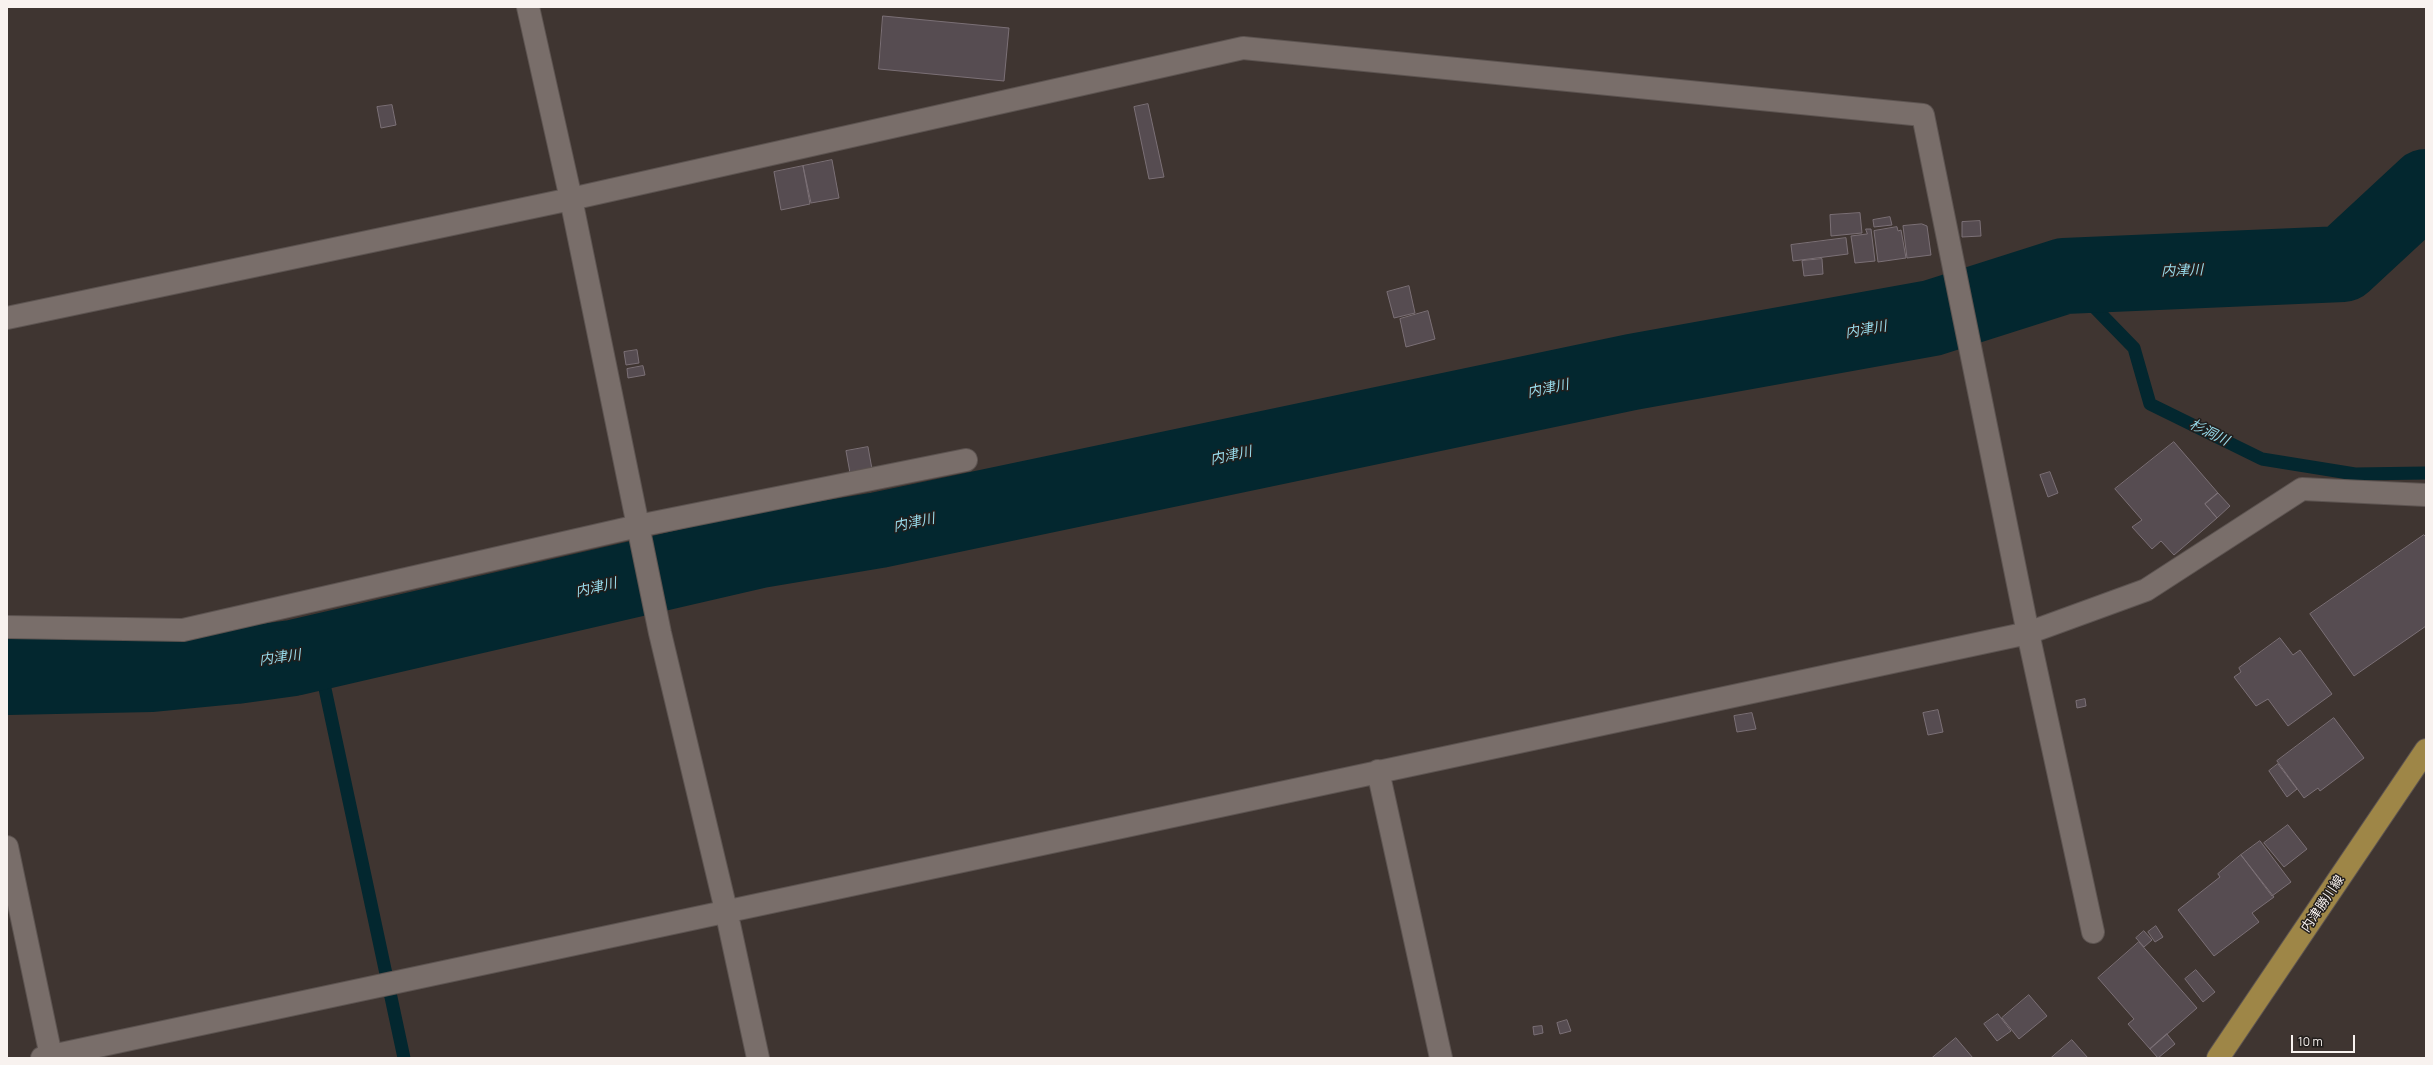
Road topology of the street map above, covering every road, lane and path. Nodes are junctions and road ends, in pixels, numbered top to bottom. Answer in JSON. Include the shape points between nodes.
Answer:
{"nodes":[{"id":1,"x":528,"y":7,"type":"edge"},
{"id":2,"x":570,"y":199,"type":"junction"},
{"id":3,"x":7,"y":318,"type":"edge"},
{"id":4,"x":966,"y":460,"type":"dead end"},
{"id":5,"x":2426,"y":495,"type":"edge"},
{"id":6,"x":638,"y":526,"type":"junction"},
{"id":7,"x":7,"y":627,"type":"edge"},
{"id":8,"x":2028,"y":633,"type":"junction"},
{"id":9,"x":2426,"y":750,"type":"edge"},
{"id":10,"x":1378,"y":771,"type":"junction"},
{"id":11,"x":7,"y":848,"type":"edge"},
{"id":12,"x":726,"y":910,"type":"junction"},
{"id":13,"x":2092,"y":932,"type":"dead end"},
{"id":14,"x":47,"y":1057,"type":"edge"},
{"id":15,"x":758,"y":1058,"type":"edge"},
{"id":16,"x":1441,"y":1058,"type":"edge"},
{"id":17,"x":2218,"y":1058,"type":"edge"}],
"edges":[{"from":1,"to":2,"type":"street"},
{"from":2,"to":3,"type":"street"},
{"from":2,"to":6,"type":"street"},
{"from":2,"to":8,"type":"street","via":[[1243,48],[1924,115]]},
{"from":4,"to":6,"type":"street"},
{"from":5,"to":8,"type":"street","via":[[2302,490],[2146,590]]},
{"from":6,"to":7,"type":"street","via":[[183,630]]},
{"from":6,"to":12,"type":"street","via":[[660,633]]},
{"from":8,"to":10,"type":"street"},
{"from":8,"to":13,"type":"street"},
{"from":9,"to":17,"type":"main road","name":"内津勝川線"},
{"from":10,"to":12,"type":"street"},
{"from":10,"to":16,"type":"street"},
{"from":11,"to":14,"type":"street"},
{"from":12,"to":14,"type":"street"},
{"from":12,"to":15,"type":"street"}]}
